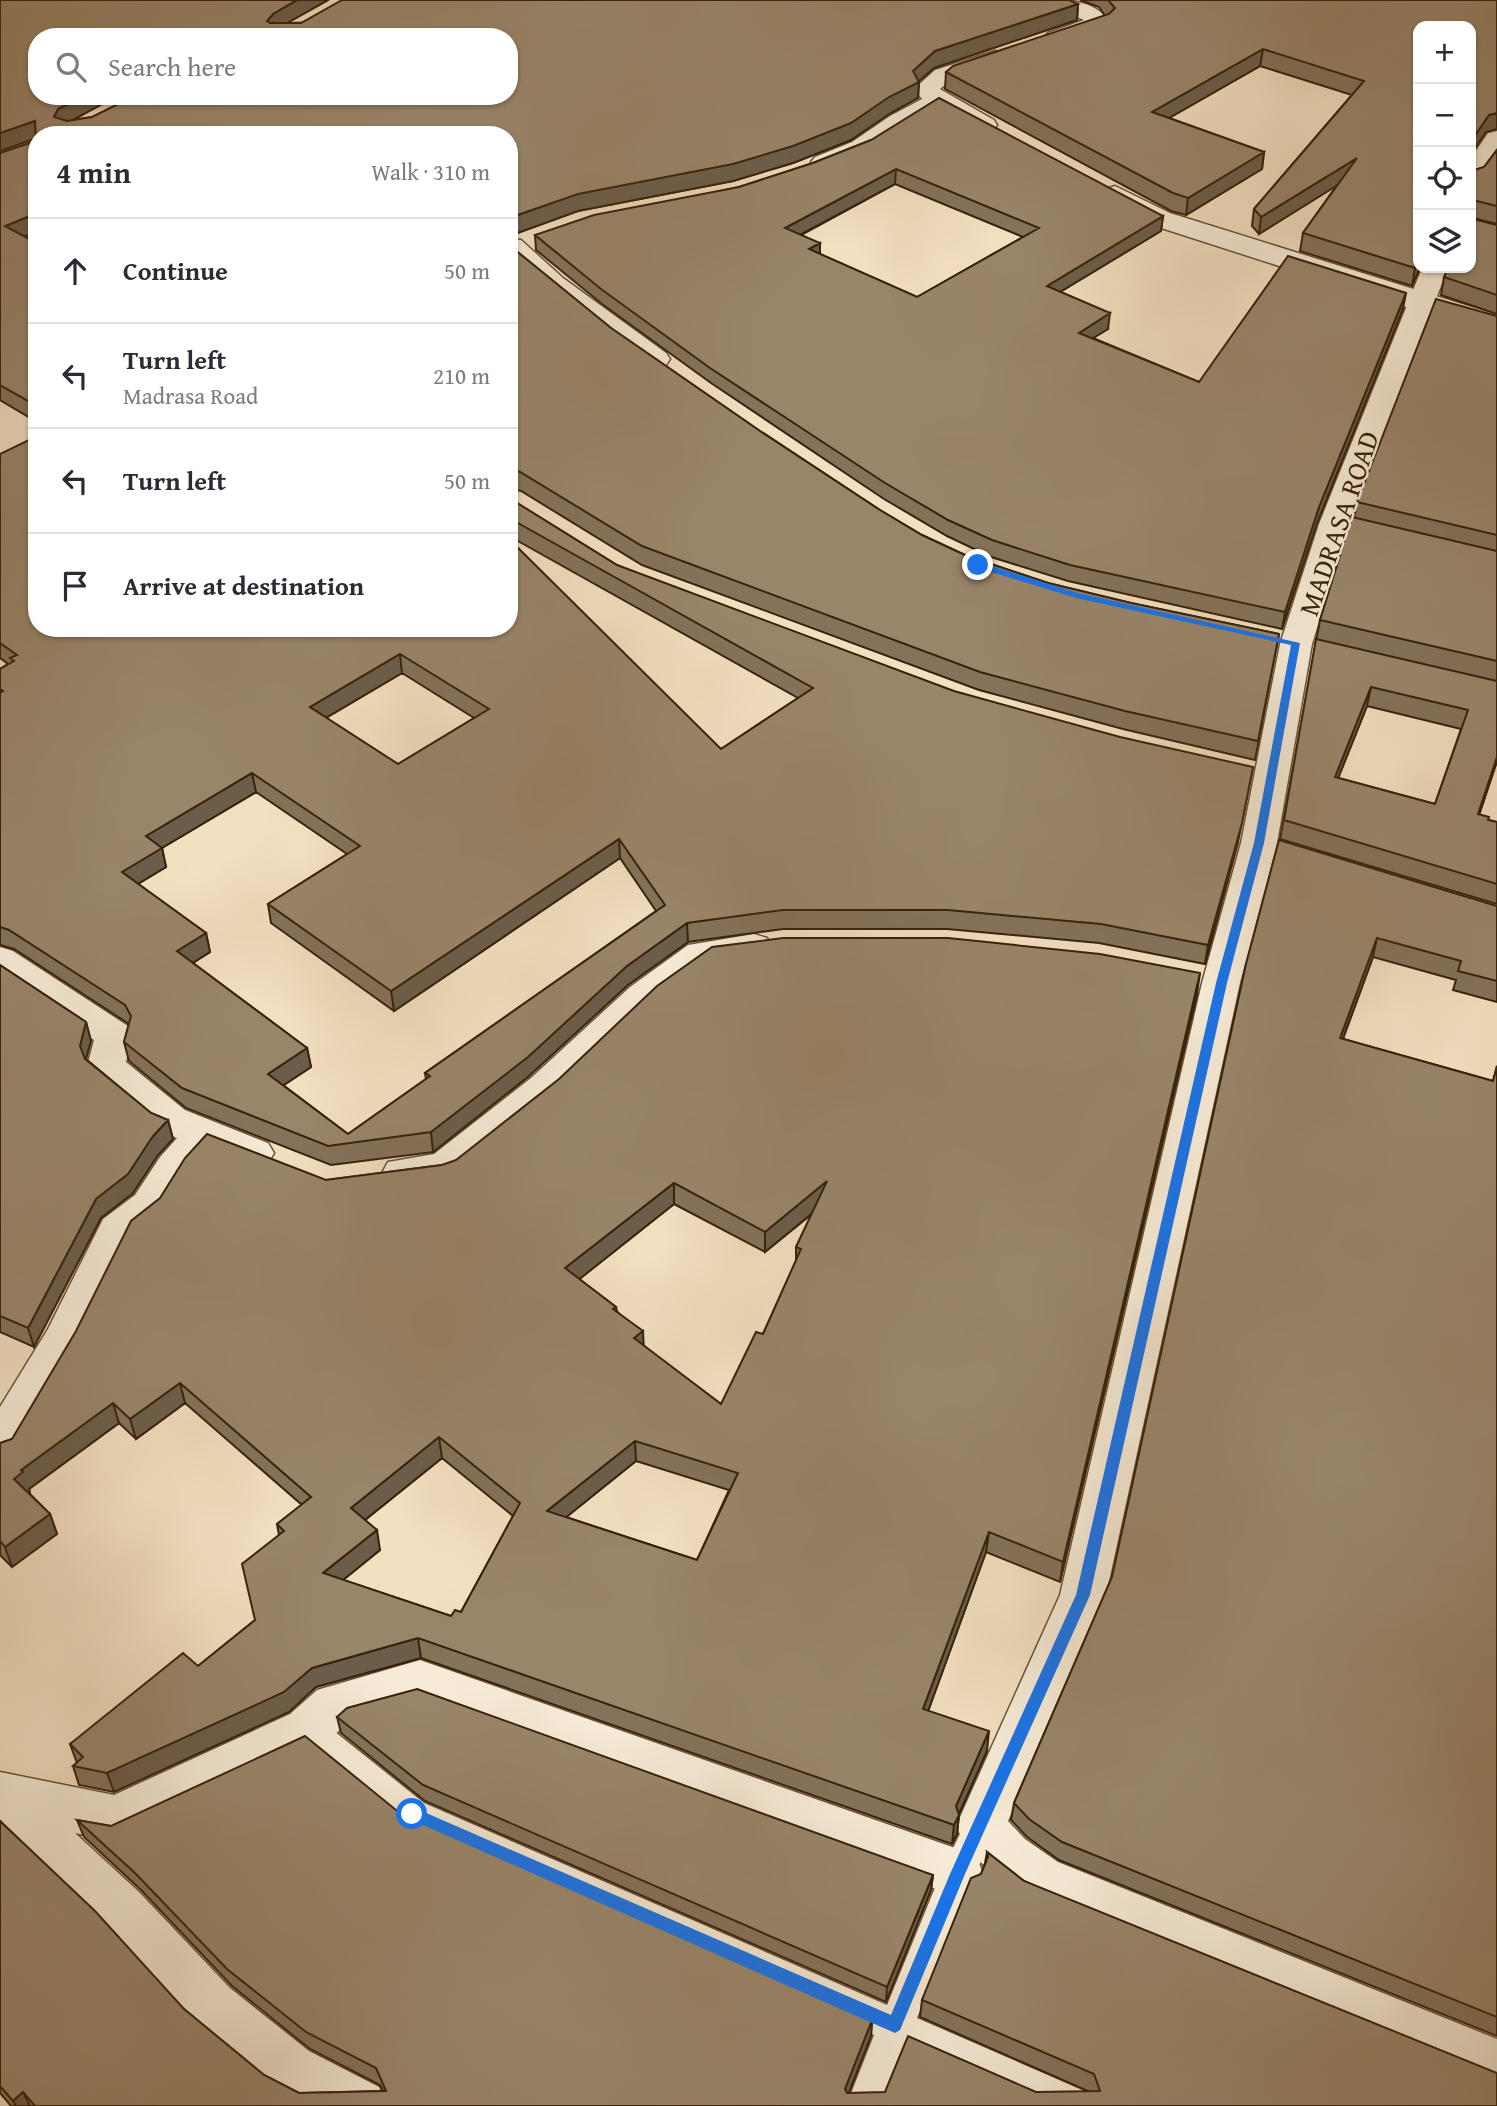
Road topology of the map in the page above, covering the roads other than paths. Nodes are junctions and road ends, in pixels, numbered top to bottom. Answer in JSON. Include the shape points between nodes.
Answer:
{"nodes":[{"id":1,"x":1056,"y":0,"type":"edge"},
{"id":2,"x":1087,"y":8,"type":"edge"},
{"id":3,"x":938,"y":100,"type":"junction"},
{"id":4,"x":1009,"y":137,"type":"edge"},
{"id":5,"x":1495,"y":143,"type":"edge"},
{"id":6,"x":803,"y":170,"type":"edge"},
{"id":7,"x":1476,"y":170,"type":"edge"},
{"id":8,"x":1091,"y":181,"type":"edge"},
{"id":9,"x":519,"y":244,"type":"edge"},
{"id":10,"x":1433,"y":273,"type":"edge"},
{"id":11,"x":1419,"y":302,"type":"junction"},
{"id":12,"x":1497,"y":324,"type":"edge"},
{"id":13,"x":676,"y":374,"type":"edge"},
{"id":14,"x":783,"y":944,"type":"edge"},
{"id":15,"x":0,"y":960,"type":"edge"},
{"id":16,"x":204,"y":1134,"type":"junction"},
{"id":17,"x":291,"y":1168,"type":"edge"},
{"id":18,"x":367,"y":1178,"type":"edge"},
{"id":19,"x":0,"y":1445,"type":"edge"},
{"id":20,"x":307,"y":1729,"type":"junction"},
{"id":21,"x":0,"y":1795,"type":"edge"},
{"id":22,"x":981,"y":1826,"type":"junction"},
{"id":23,"x":958,"y":1874,"type":"junction"},
{"id":24,"x":895,"y":2025,"type":"junction"},
{"id":25,"x":1497,"y":2065,"type":"edge"},
{"id":26,"x":360,"y":2106,"type":"edge"},
{"id":27,"x":864,"y":2106,"type":"edge"},
{"id":28,"x":1076,"y":2106,"type":"edge"}],
"edges":[{"from":1,"to":2,"type":"street"},
{"from":2,"to":3,"type":"street","via":[[1099,23],[943,75],[926,89]]},
{"from":3,"to":4,"type":"street"},
{"from":3,"to":6,"type":"street","via":[[861,147]]},
{"from":5,"to":7,"type":"street"},
{"from":8,"to":11,"type":"street","via":[[1161,219]]},
{"from":9,"to":13,"type":"street","via":[[553,284]]},
{"from":10,"to":11,"type":"street","name":"MADRASA ROAD"},
{"from":11,"to":12,"type":"street"},
{"from":11,"to":22,"type":"street","name":"MADRASA ROAD","via":[[1347,528],[1296,644],[1257,774],[1272,847],[1208,981],[1083,1595]]},
{"from":14,"to":18,"type":"street","via":[[701,954],[643,996],[545,1088],[444,1168]]},
{"from":15,"to":16,"type":"street","via":[[114,1035],[106,1066],[171,1120]]},
{"from":16,"to":17,"type":"street"},
{"from":16,"to":19,"type":"street","via":[[174,1167],[149,1206],[118,1230],[65,1338]]},
{"from":20,"to":21,"type":"street","via":[[116,1818]]},
{"from":20,"to":23,"type":"street","via":[[334,1705],[420,1681]]},
{"from":20,"to":24,"type":"lane","via":[[412,1814]]},
{"from":21,"to":26,"type":"street","via":[[121,1909],[211,2006],[290,2070]]},
{"from":22,"to":23,"type":"lane","name":"MADRASA ROAD"},
{"from":22,"to":25,"type":"street","via":[[1007,1856],[1040,1879]]},
{"from":23,"to":24,"type":"lane","name":"MADRASA ROAD"},
{"from":24,"to":27,"type":"lane","name":"MADRASA ROAD"},
{"from":24,"to":28,"type":"lane"}]}
